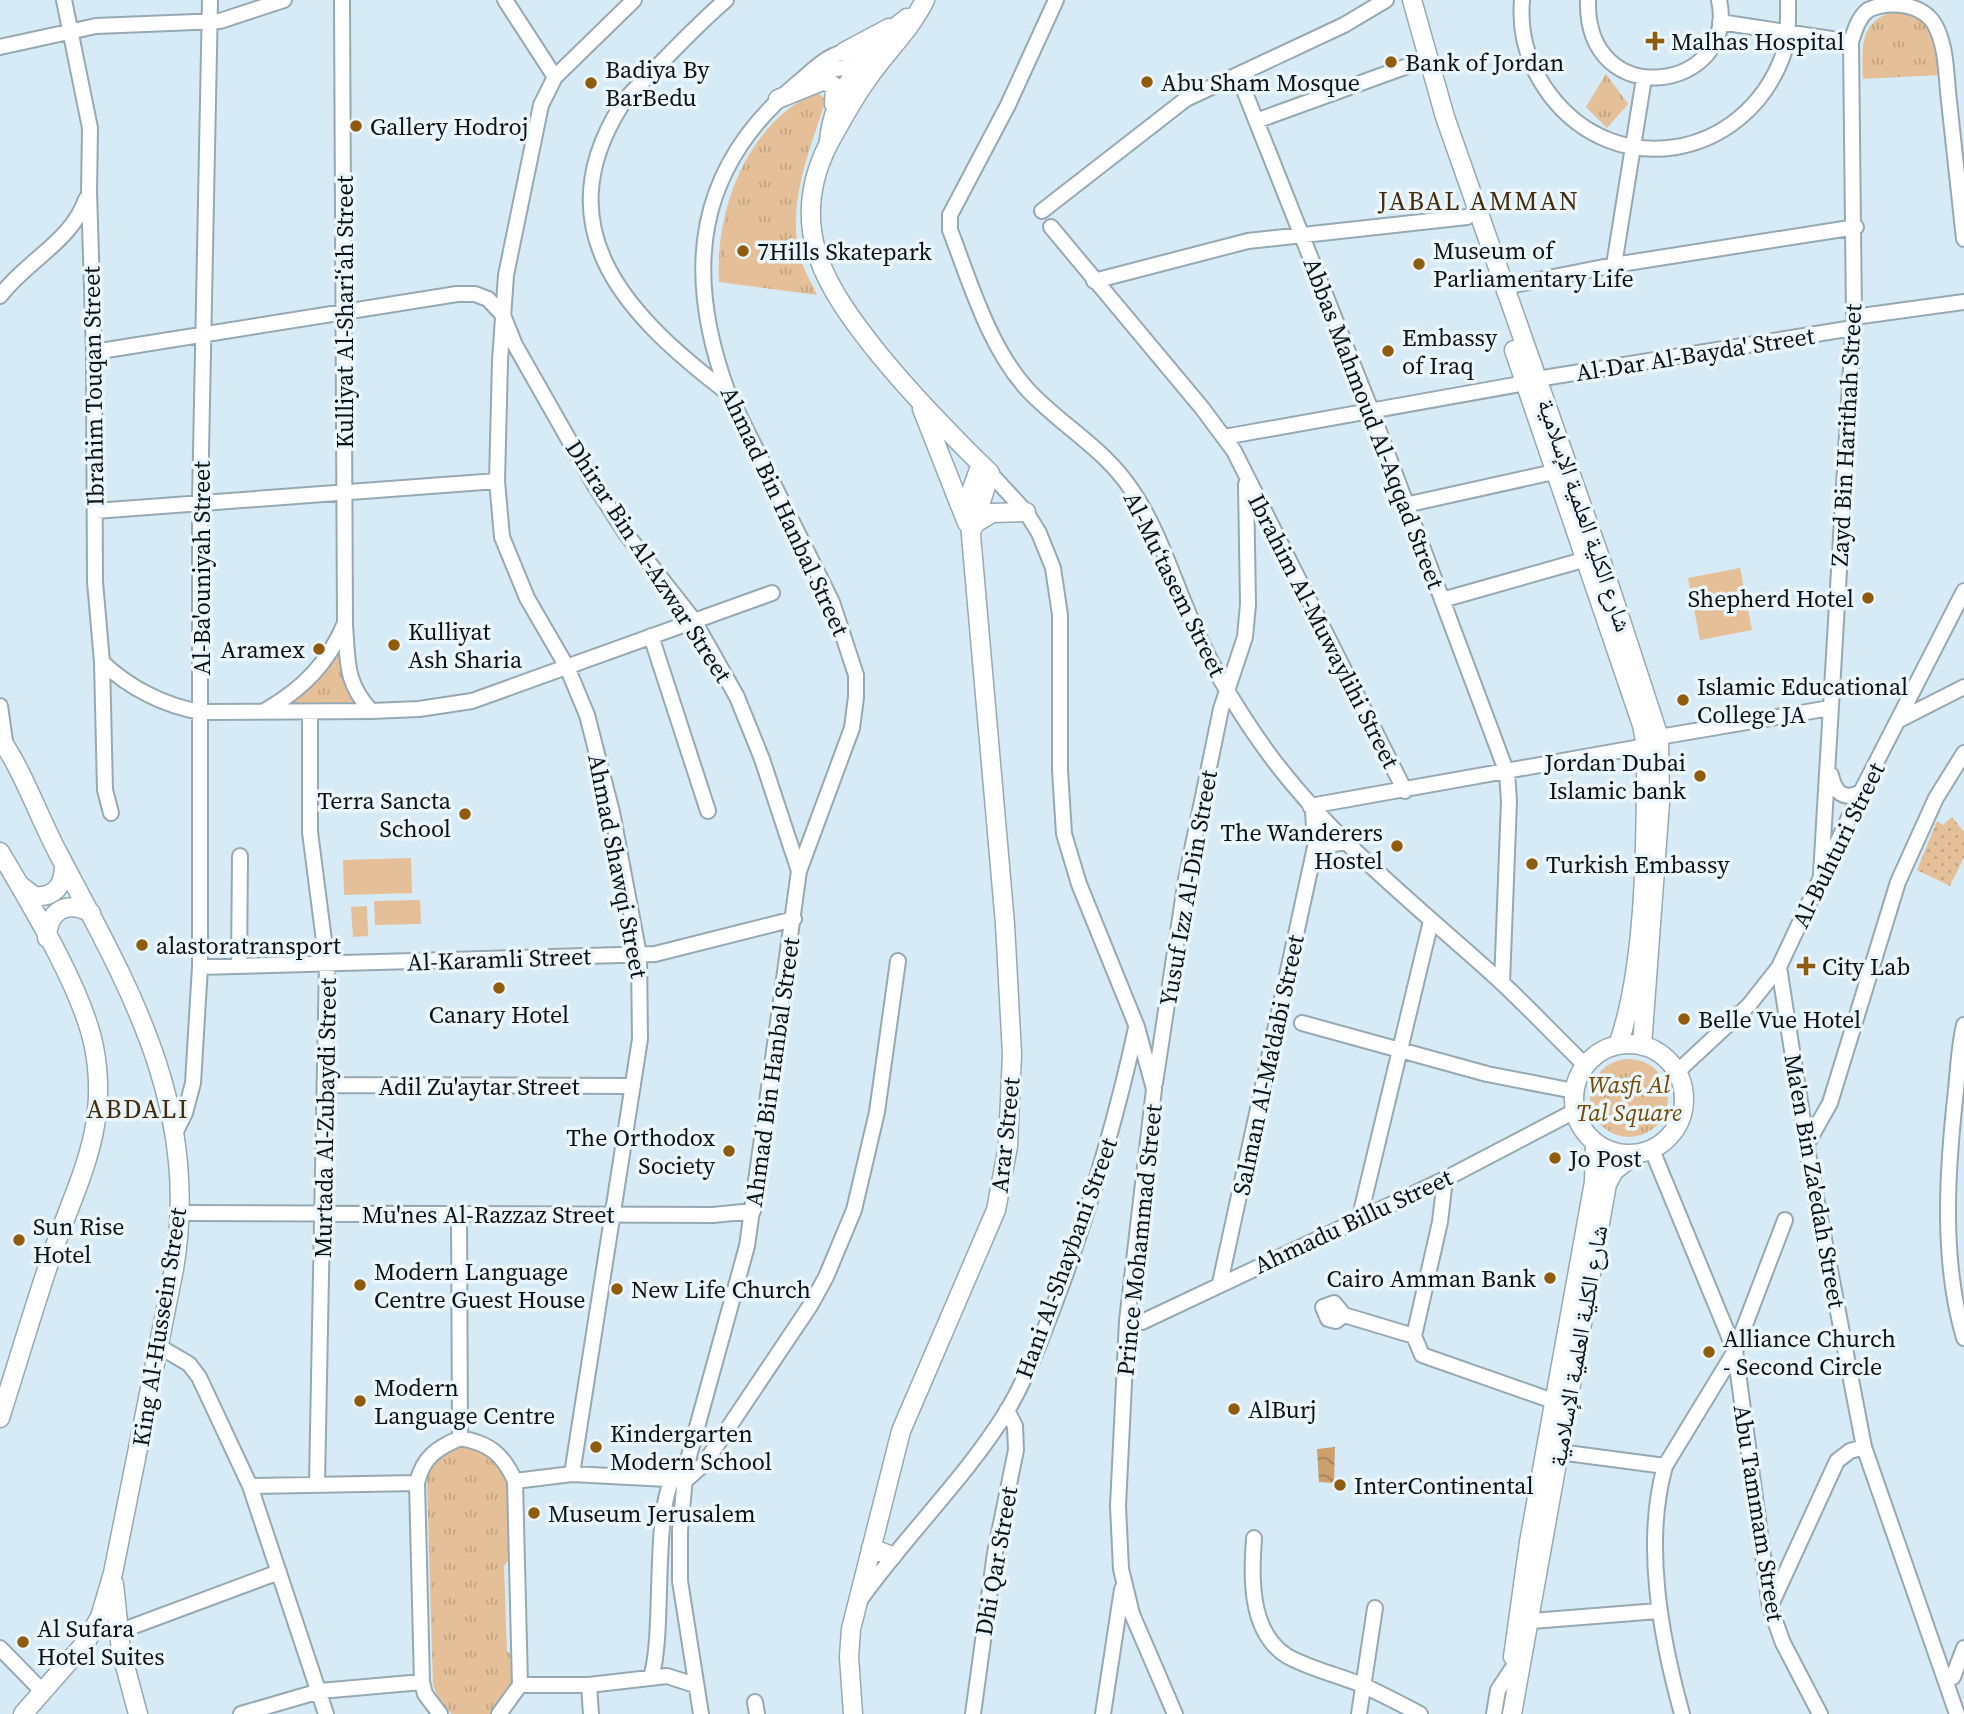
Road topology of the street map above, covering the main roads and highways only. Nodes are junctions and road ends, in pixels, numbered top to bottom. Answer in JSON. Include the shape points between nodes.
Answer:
{"nodes":[{"id":1,"x":1401,"y":0,"type":"edge"},
{"id":2,"x":1412,"y":0,"type":"edge"},
{"id":3,"x":923,"y":4,"type":"edge"},
{"id":4,"x":902,"y":22,"type":"junction"},
{"id":5,"x":844,"y":52,"type":"road end"},
{"id":6,"x":869,"y":65,"type":"junction"},
{"id":7,"x":778,"y":99,"type":"road end"},
{"id":8,"x":831,"y":118,"type":"junction"},
{"id":9,"x":828,"y":145,"type":"junction"},
{"id":10,"x":1531,"y":381,"type":"junction"},
{"id":11,"x":921,"y":406,"type":"junction"},
{"id":12,"x":985,"y":468,"type":"joint"},
{"id":13,"x":1026,"y":512,"type":"road end"},
{"id":14,"x":973,"y":528,"type":"junction"},
{"id":15,"x":1652,"y":742,"type":"junction"},
{"id":16,"x":3,"y":743,"type":"edge"},
{"id":17,"x":0,"y":852,"type":"edge"},
{"id":18,"x":64,"y":865,"type":"junction"},
{"id":19,"x":20,"y":885,"type":"junction"},
{"id":20,"x":91,"y":913,"type":"junction"},
{"id":21,"x":47,"y":938,"type":"junction"},
{"id":22,"x":1618,"y":1045,"type":"junction"},
{"id":23,"x":1643,"y":1046,"type":"junction"},
{"id":24,"x":1595,"y":1143,"type":"junction"},
{"id":25,"x":1643,"y":1152,"type":"junction"},
{"id":26,"x":0,"y":1418,"type":"edge"},
{"id":27,"x":871,"y":1548,"type":"junction"},
{"id":28,"x":892,"y":1556,"type":"road end"},
{"id":29,"x":113,"y":1573,"type":"junction"},
{"id":30,"x":1516,"y":1671,"type":"junction"},
{"id":31,"x":23,"y":1714,"type":"edge"},
{"id":32,"x":138,"y":1714,"type":"edge"},
{"id":33,"x":853,"y":1714,"type":"edge"},
{"id":34,"x":1502,"y":1714,"type":"edge"},
{"id":35,"x":1512,"y":1714,"type":"edge"}],
"edges":[{"from":1,"to":10,"type":"main road","name":"شارع الكلية العلمية الإسلامية","via":[[1416,63],[1468,217]]},
{"from":2,"to":10,"type":"main road","name":"شارع الكلية العلمية الإسلامية"},
{"from":3,"to":4,"type":"main road","name":"Prince Mohammad Street"},
{"from":3,"to":6,"type":"main road","name":"Prince Mohammad Street","via":[[910,29]]},
{"from":4,"to":5,"type":"main road"},
{"from":4,"to":6,"type":"main road","name":"Prince Mohammad Street"},
{"from":6,"to":8,"type":"main road","name":"Prince Mohammad Street","via":[[841,93]]},
{"from":6,"to":9,"type":"main road","name":"Prince Mohammad Street"},
{"from":7,"to":8,"type":"main road","via":[[810,84],[830,82],[836,96]]},
{"from":8,"to":9,"type":"main road","name":"Prince Mohammad Street"},
{"from":9,"to":11,"type":"main road","name":"Prince Mohammad Street","via":[[812,210],[821,266],[840,304]]},
{"from":10,"to":15,"type":"main road","name":"شارع الكلية العلمية الإسلامية"},
{"from":10,"to":15,"type":"main road","name":"شارع الكلية العلمية الإسلامية","via":[[1583,560]]},
{"from":11,"to":12,"type":"main road","name":"Prince Mohammad Street"},
{"from":11,"to":14,"type":"main road","via":[[954,496]]},
{"from":12,"to":14,"type":"main road","name":"Arar Street","via":[[969,497]]},
{"from":13,"to":14,"type":"main road","via":[[992,513]]},
{"from":14,"to":27,"type":"main road","name":"Arar Street","via":[[1005,924],[1012,1064],[1008,1146],[996,1210],[901,1431]]},
{"from":15,"to":22,"type":"main road","name":"شارع الكلية العلمية الإسلامية","via":[[1639,921],[1627,1021]]},
{"from":15,"to":23,"type":"main road","name":"شارع الكلية العلمية الإسلامية","via":[[1660,802]]},
{"from":16,"to":18,"type":"main road","name":"King Al-Hussein Street"},
{"from":17,"to":19,"type":"main road"},
{"from":18,"to":19,"type":"main road","via":[[60,886],[49,895],[34,896]]},
{"from":18,"to":20,"type":"main road","name":"King Al-Hussein Street"},
{"from":19,"to":21,"type":"main road"},
{"from":20,"to":21,"type":"main road","via":[[74,906],[60,909],[51,918]]},
{"from":20,"to":29,"type":"main road","name":"King Al-Hussein Street","via":[[162,1073],[175,1133],[181,1213],[160,1346]]},
{"from":21,"to":26,"type":"main road","via":[[89,1028],[97,1128]]},
{"from":22,"to":23,"type":"main road"},
{"from":22,"to":24,"type":"main road","via":[[1585,1065],[1574,1091],[1579,1123]]},
{"from":23,"to":25,"type":"main road","via":[[1662,1056],[1677,1072],[1684,1098],[1683,1112],[1671,1135]]},
{"from":24,"to":25,"type":"main road","via":[[1607,1150]]},
{"from":24,"to":30,"type":"main road","name":"شارع الكلية العلمية الإسلامية","via":[[1594,1182],[1529,1542]]},
{"from":25,"to":30,"type":"main road","name":"شارع الكلية العلمية الإسلامية","via":[[1614,1171],[1607,1184],[1531,1621]]},
{"from":27,"to":28,"type":"main road"},
{"from":27,"to":33,"type":"main road","name":"Arar Street","via":[[849,1657]]},
{"from":29,"to":31,"type":"main road","name":"King Al-Hussein Street","via":[[100,1617],[86,1642]]},
{"from":29,"to":32,"type":"main road","via":[[118,1632]]},
{"from":30,"to":34,"type":"main road","name":"شارع الكلية العلمية الإسلامية"},
{"from":30,"to":35,"type":"main road","name":"شارع الكلية العلمية الإسلامية"}]}
